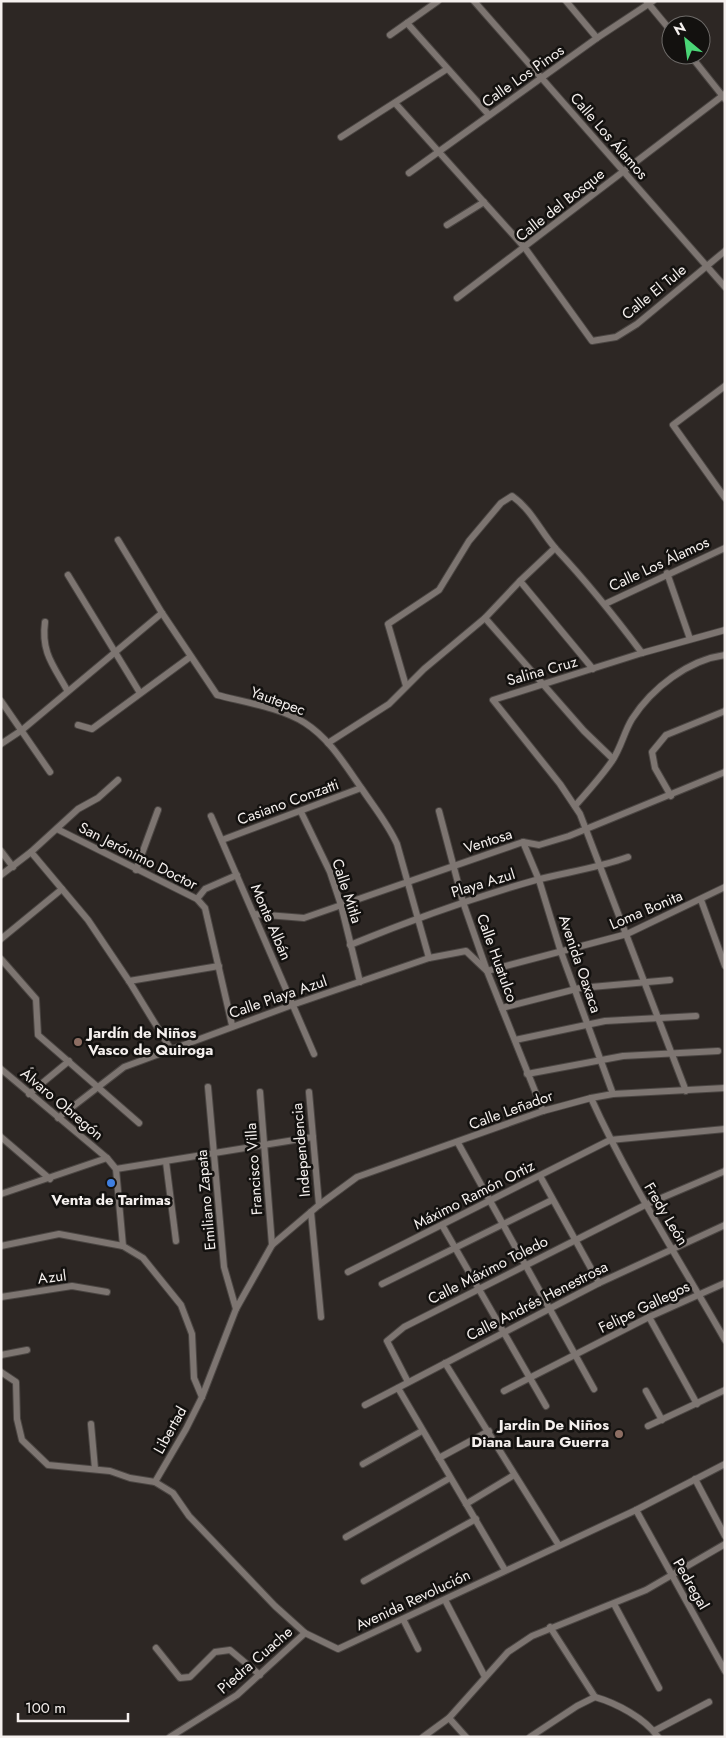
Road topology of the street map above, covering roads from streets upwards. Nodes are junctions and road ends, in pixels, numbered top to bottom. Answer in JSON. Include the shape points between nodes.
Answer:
{"nodes":[{"id":1,"x":438,"y":1,"type":"edge"},
{"id":2,"x":474,"y":1,"type":"edge"},
{"id":3,"x":566,"y":1,"type":"edge"},
{"id":4,"x":649,"y":2,"type":"edge"},
{"id":5,"x":661,"y":18,"type":"edge"},
{"id":6,"x":407,"y":23,"type":"junction"},
{"id":7,"x":390,"y":35,"type":"dead end"},
{"id":8,"x":597,"y":38,"type":"junction"},
{"id":9,"x":698,"y":65,"type":"edge"},
{"id":10,"x":446,"y":69,"type":"junction"},
{"id":11,"x":543,"y":78,"type":"junction"},
{"id":12,"x":724,"y":97,"type":"edge"},
{"id":13,"x":395,"y":103,"type":"junction"},
{"id":14,"x":489,"y":115,"type":"junction"},
{"id":15,"x":341,"y":137,"type":"dead end"},
{"id":16,"x":438,"y":152,"type":"junction"},
{"id":17,"x":623,"y":171,"type":"junction"},
{"id":18,"x":408,"y":173,"type":"dead end"},
{"id":19,"x":484,"y":202,"type":"junction"},
{"id":20,"x":447,"y":225,"type":"dead end"},
{"id":21,"x":525,"y":248,"type":"junction"},
{"id":22,"x":725,"y":251,"type":"edge"},
{"id":23,"x":707,"y":265,"type":"junction"},
{"id":24,"x":725,"y":287,"type":"edge"},
{"id":25,"x":457,"y":298,"type":"dead end"},
{"id":26,"x":725,"y":386,"type":"edge"},
{"id":27,"x":725,"y":498,"type":"edge"},
{"id":28,"x":118,"y":540,"type":"dead end"},
{"id":29,"x":555,"y":548,"type":"junction"},
{"id":30,"x":725,"y":548,"type":"edge"},
{"id":31,"x":667,"y":573,"type":"junction"},
{"id":32,"x":68,"y":575,"type":"dead end"},
{"id":33,"x":520,"y":581,"type":"junction"},
{"id":34,"x":605,"y":604,"type":"junction"},
{"id":35,"x":162,"y":613,"type":"junction"},
{"id":36,"x":485,"y":618,"type":"junction"},
{"id":37,"x":45,"y":622,"type":"dead end"},
{"id":38,"x":725,"y":630,"type":"edge"},
{"id":39,"x":690,"y":639,"type":"junction"},
{"id":40,"x":114,"y":652,"type":"junction"},
{"id":41,"x":642,"y":652,"type":"junction"},
{"id":42,"x":725,"y":655,"type":"edge"},
{"id":43,"x":190,"y":656,"type":"junction"},
{"id":44,"x":593,"y":669,"type":"junction"},
{"id":45,"x":544,"y":683,"type":"junction"},
{"id":46,"x":406,"y":686,"type":"junction"},
{"id":47,"x":67,"y":690,"type":"junction"},
{"id":48,"x":140,"y":693,"type":"junction"},
{"id":49,"x":1,"y":701,"type":"edge"},
{"id":50,"x":725,"y":711,"type":"edge"},
{"id":51,"x":78,"y":725,"type":"dead end"},
{"id":52,"x":22,"y":730,"type":"junction"},
{"id":53,"x":328,"y":743,"type":"junction"},
{"id":54,"x":1,"y":744,"type":"edge"},
{"id":55,"x":613,"y":759,"type":"junction"},
{"id":56,"x":50,"y":772,"type":"dead end"},
{"id":57,"x":725,"y":772,"type":"edge"},
{"id":58,"x":118,"y":780,"type":"dead end"},
{"id":59,"x":361,"y":788,"type":"junction"},
{"id":60,"x":671,"y":796,"type":"junction"},
{"id":61,"x":575,"y":806,"type":"junction"},
{"id":62,"x":158,"y":810,"type":"dead end"},
{"id":63,"x":439,"y":811,"type":"dead end"},
{"id":64,"x":301,"y":812,"type":"junction"},
{"id":65,"x":211,"y":816,"type":"dead end"},
{"id":66,"x":57,"y":829,"type":"junction"},
{"id":67,"x":586,"y":829,"type":"junction"},
{"id":68,"x":222,"y":840,"type":"junction"},
{"id":69,"x":523,"y":842,"type":"junction"},
{"id":70,"x":1,"y":851,"type":"edge"},
{"id":71,"x":31,"y":852,"type":"junction"},
{"id":72,"x":628,"y":857,"type":"dead end"},
{"id":73,"x":453,"y":866,"type":"junction"},
{"id":74,"x":13,"y":867,"type":"junction"},
{"id":75,"x":601,"y":867,"type":"junction"},
{"id":76,"x":136,"y":870,"type":"junction"},
{"id":77,"x":237,"y":875,"type":"junction"},
{"id":78,"x":1,"y":876,"type":"edge"},
{"id":79,"x":539,"y":880,"type":"junction"},
{"id":80,"x":407,"y":883,"type":"junction"},
{"id":81,"x":725,"y":887,"type":"edge"},
{"id":82,"x":62,"y":889,"type":"junction"},
{"id":83,"x":197,"y":899,"type":"junction"},
{"id":84,"x":701,"y":900,"type":"junction"},
{"id":85,"x":463,"y":902,"type":"junction"},
{"id":86,"x":341,"y":905,"type":"junction"},
{"id":87,"x":254,"y":914,"type":"junction"},
{"id":88,"x":418,"y":917,"type":"junction"},
{"id":89,"x":627,"y":934,"type":"junction"},
{"id":90,"x":1,"y":939,"type":"edge"},
{"id":91,"x":350,"y":945,"type":"junction"},
{"id":92,"x":561,"y":952,"type":"junction"},
{"id":93,"x":429,"y":958,"type":"junction"},
{"id":94,"x":1,"y":959,"type":"edge"},
{"id":95,"x":219,"y":966,"type":"junction"},
{"id":96,"x":725,"y":966,"type":"edge"},
{"id":97,"x":487,"y":971,"type":"junction"},
{"id":98,"x":670,"y":980,"type":"dead end"},
{"id":99,"x":129,"y":981,"type":"junction"},
{"id":100,"x":360,"y":982,"type":"junction"},
{"id":101,"x":645,"y":983,"type":"junction"},
{"id":102,"x":575,"y":990,"type":"junction"},
{"id":103,"x":292,"y":1005,"type":"junction"},
{"id":104,"x":502,"y":1008,"type":"junction"},
{"id":105,"x":696,"y":1016,"type":"dead end"},
{"id":106,"x":659,"y":1019,"type":"junction"},
{"id":107,"x":588,"y":1024,"type":"junction"},
{"id":108,"x":232,"y":1026,"type":"junction"},
{"id":109,"x":515,"y":1040,"type":"junction"},
{"id":110,"x":170,"y":1048,"type":"junction"},
{"id":111,"x":718,"y":1051,"type":"dead end"},
{"id":112,"x":671,"y":1052,"type":"junction"},
{"id":113,"x":314,"y":1054,"type":"dead end"},
{"id":114,"x":600,"y":1058,"type":"junction"},
{"id":115,"x":69,"y":1061,"type":"junction"},
{"id":116,"x":1,"y":1069,"type":"edge"},
{"id":117,"x":527,"y":1074,"type":"junction"},
{"id":118,"x":98,"y":1087,"type":"junction"},
{"id":119,"x":208,"y":1088,"type":"dead end"},
{"id":120,"x":725,"y":1088,"type":"edge"},
{"id":121,"x":686,"y":1091,"type":"junction"},
{"id":122,"x":260,"y":1092,"type":"dead end"},
{"id":123,"x":309,"y":1092,"type":"dead end"},
{"id":124,"x":29,"y":1094,"type":"junction"},
{"id":125,"x":614,"y":1094,"type":"junction"},
{"id":126,"x":591,"y":1098,"type":"junction"},
{"id":127,"x":543,"y":1111,"type":"junction"},
{"id":128,"x":58,"y":1118,"type":"junction"},
{"id":129,"x":139,"y":1123,"type":"dead end"},
{"id":130,"x":725,"y":1129,"type":"edge"},
{"id":131,"x":1,"y":1137,"type":"edge"},
{"id":132,"x":313,"y":1137,"type":"junction"},
{"id":133,"x":610,"y":1140,"type":"junction"},
{"id":134,"x":458,"y":1143,"type":"junction"},
{"id":135,"x":265,"y":1144,"type":"junction"},
{"id":136,"x":215,"y":1153,"type":"junction"},
{"id":137,"x":107,"y":1158,"type":"junction"},
{"id":138,"x":166,"y":1162,"type":"junction"},
{"id":139,"x":116,"y":1169,"type":"junction"},
{"id":140,"x":725,"y":1171,"type":"edge"},
{"id":141,"x":540,"y":1176,"type":"junction"},
{"id":142,"x":50,"y":1179,"type":"junction"},
{"id":143,"x":1,"y":1194,"type":"edge"},
{"id":144,"x":552,"y":1200,"type":"junction"},
{"id":145,"x":489,"y":1201,"type":"junction"},
{"id":146,"x":319,"y":1205,"type":"junction"},
{"id":147,"x":645,"y":1205,"type":"junction"},
{"id":148,"x":311,"y":1212,"type":"junction"},
{"id":149,"x":442,"y":1225,"type":"junction"},
{"id":150,"x":502,"y":1225,"type":"junction"},
{"id":151,"x":725,"y":1225,"type":"edge"},
{"id":152,"x":575,"y":1240,"type":"junction"},
{"id":153,"x":176,"y":1241,"type":"dead end"},
{"id":154,"x":272,"y":1245,"type":"junction"},
{"id":155,"x":1,"y":1246,"type":"edge"},
{"id":156,"x":123,"y":1246,"type":"junction"},
{"id":157,"x":672,"y":1248,"type":"junction"},
{"id":158,"x":455,"y":1249,"type":"junction"},
{"id":159,"x":524,"y":1265,"type":"junction"},
{"id":160,"x":348,"y":1272,"type":"dead end"},
{"id":161,"x":599,"y":1283,"type":"junction"},
{"id":162,"x":725,"y":1283,"type":"edge"},
{"id":163,"x":382,"y":1284,"type":"dead end"},
{"id":164,"x":478,"y":1289,"type":"junction"},
{"id":165,"x":107,"y":1292,"type":"dead end"},
{"id":166,"x":698,"y":1293,"type":"junction"},
{"id":167,"x":1,"y":1297,"type":"edge"},
{"id":168,"x":236,"y":1309,"type":"junction"},
{"id":169,"x":549,"y":1310,"type":"junction"},
{"id":170,"x":321,"y":1317,"type":"dead end"},
{"id":171,"x":649,"y":1317,"type":"junction"},
{"id":172,"x":504,"y":1333,"type":"junction"},
{"id":173,"x":725,"y":1340,"type":"edge"},
{"id":174,"x":27,"y":1350,"type":"dead end"},
{"id":175,"x":575,"y":1355,"type":"junction"},
{"id":176,"x":1,"y":1356,"type":"edge"},
{"id":177,"x":446,"y":1363,"type":"junction"},
{"id":178,"x":1,"y":1372,"type":"edge"},
{"id":179,"x":529,"y":1378,"type":"junction"},
{"id":180,"x":408,"y":1382,"type":"junction"},
{"id":181,"x":398,"y":1388,"type":"junction"},
{"id":182,"x":594,"y":1389,"type":"dead end"},
{"id":183,"x":725,"y":1390,"type":"edge"},
{"id":184,"x":504,"y":1391,"type":"dead end"},
{"id":185,"x":646,"y":1391,"type":"dead end"},
{"id":186,"x":202,"y":1397,"type":"junction"},
{"id":187,"x":696,"y":1404,"type":"junction"},
{"id":188,"x":364,"y":1405,"type":"dead end"},
{"id":189,"x":546,"y":1406,"type":"dead end"},
{"id":190,"x":662,"y":1420,"type":"junction"},
{"id":191,"x":91,"y":1424,"type":"dead end"},
{"id":192,"x":648,"y":1426,"type":"dead end"},
{"id":193,"x":422,"y":1431,"type":"junction"},
{"id":194,"x":488,"y":1431,"type":"junction"},
{"id":195,"x":439,"y":1458,"type":"junction"},
{"id":196,"x":363,"y":1464,"type":"dead end"},
{"id":197,"x":725,"y":1464,"type":"edge"},
{"id":198,"x":95,"y":1468,"type":"junction"},
{"id":199,"x":514,"y":1475,"type":"junction"},
{"id":200,"x":450,"y":1478,"type":"junction"},
{"id":201,"x":695,"y":1479,"type":"junction"},
{"id":202,"x":155,"y":1482,"type":"junction"},
{"id":203,"x":466,"y":1504,"type":"junction"},
{"id":204,"x":636,"y":1510,"type":"junction"},
{"id":205,"x":476,"y":1519,"type":"junction"},
{"id":206,"x":725,"y":1536,"type":"edge"},
{"id":207,"x":346,"y":1537,"type":"dead end"},
{"id":208,"x":558,"y":1544,"type":"junction"},
{"id":209,"x":725,"y":1544,"type":"edge"},
{"id":210,"x":505,"y":1570,"type":"junction"},
{"id":211,"x":670,"y":1575,"type":"junction"},
{"id":212,"x":364,"y":1581,"type":"dead end"},
{"id":213,"x":445,"y":1600,"type":"junction"},
{"id":214,"x":614,"y":1604,"type":"junction"},
{"id":215,"x":403,"y":1619,"type":"junction"},
{"id":216,"x":550,"y":1627,"type":"junction"},
{"id":217,"x":305,"y":1633,"type":"junction"},
{"id":218,"x":156,"y":1648,"type":"dead end"},
{"id":219,"x":418,"y":1649,"type":"dead end"},
{"id":220,"x":725,"y":1671,"type":"edge"},
{"id":221,"x":260,"y":1675,"type":"junction"},
{"id":222,"x":485,"y":1676,"type":"junction"},
{"id":223,"x":659,"y":1688,"type":"dead end"},
{"id":224,"x":595,"y":1697,"type":"junction"},
{"id":225,"x":709,"y":1702,"type":"dead end"},
{"id":226,"x":449,"y":1718,"type":"junction"},
{"id":227,"x":656,"y":1734,"type":"edge"},
{"id":228,"x":170,"y":1737,"type":"edge"},
{"id":229,"x":424,"y":1737,"type":"edge"},
{"id":230,"x":466,"y":1737,"type":"edge"},
{"id":231,"x":530,"y":1737,"type":"edge"}],
"edges":[{"from":1,"to":6,"type":"street"},
{"from":2,"to":11,"type":"street","name":"Calle Los Álamos"},
{"from":3,"to":8,"type":"street"},
{"from":4,"to":5,"type":"street"},
{"from":4,"to":8,"type":"street","name":"Calle Los Pinos"},
{"from":6,"to":7,"type":"street"},
{"from":6,"to":10,"type":"street"},
{"from":8,"to":11,"type":"street","name":"Calle Los Pinos"},
{"from":9,"to":12,"type":"street"},
{"from":10,"to":13,"type":"street"},
{"from":10,"to":14,"type":"street"},
{"from":11,"to":14,"type":"street","name":"Calle Los Pinos"},
{"from":11,"to":17,"type":"street","name":"Calle Los Álamos"},
{"from":12,"to":17,"type":"street","name":"Calle del Bosque"},
{"from":13,"to":15,"type":"street"},
{"from":13,"to":16,"type":"street"},
{"from":14,"to":16,"type":"street","name":"Calle Los Pinos"},
{"from":16,"to":18,"type":"street","name":"Calle Los Pinos"},
{"from":16,"to":19,"type":"street"},
{"from":17,"to":21,"type":"street","name":"Calle del Bosque"},
{"from":17,"to":23,"type":"street","name":"Calle Los Álamos"},
{"from":19,"to":20,"type":"street"},
{"from":19,"to":21,"type":"street"},
{"from":21,"to":23,"type":"street","name":"Calle El Tule","via":[[592,341],[616,336],[637,324]]},
{"from":21,"to":25,"type":"street","name":"Calle del Bosque"},
{"from":22,"to":23,"type":"street","name":"Calle El Tule"},
{"from":23,"to":24,"type":"street","name":"Calle Los Álamos"},
{"from":26,"to":27,"type":"street","via":[[673,425]]},
{"from":28,"to":35,"type":"street","name":"Yautepec"},
{"from":29,"to":33,"type":"street"},
{"from":29,"to":34,"type":"street"},
{"from":29,"to":46,"type":"street","via":[[526,506],[512,496],[501,503],[469,541],[439,590],[388,624]]},
{"from":30,"to":31,"type":"street","name":"Calle Los Álamos"},
{"from":31,"to":34,"type":"street","name":"Calle Los Álamos"},
{"from":31,"to":39,"type":"street"},
{"from":32,"to":40,"type":"street"},
{"from":33,"to":36,"type":"street"},
{"from":33,"to":44,"type":"street"},
{"from":34,"to":41,"type":"street"},
{"from":35,"to":40,"type":"street"},
{"from":35,"to":43,"type":"street","name":"Yautepec"},
{"from":36,"to":45,"type":"street"},
{"from":36,"to":46,"type":"street"},
{"from":37,"to":47,"type":"street","via":[[45,652]]},
{"from":38,"to":39,"type":"street","name":"Salina Cruz"},
{"from":39,"to":41,"type":"street","name":"Salina Cruz"},
{"from":40,"to":47,"type":"street"},
{"from":40,"to":48,"type":"street"},
{"from":41,"to":44,"type":"street","name":"Salina Cruz"},
{"from":42,"to":55,"type":"street","via":[[709,657],[679,672],[646,702],[631,720]]},
{"from":43,"to":48,"type":"street"},
{"from":43,"to":53,"type":"street","name":"Yautepec","via":[[217,695],[304,722]]},
{"from":44,"to":45,"type":"street","name":"Salina Cruz"},
{"from":45,"to":55,"type":"street","via":[[584,731]]},
{"from":45,"to":61,"type":"street","name":"Salina Cruz","via":[[493,700]]},
{"from":46,"to":53,"type":"street","via":[[389,704]]},
{"from":47,"to":52,"type":"street"},
{"from":48,"to":51,"type":"street","via":[[92,729]]},
{"from":49,"to":52,"type":"street"},
{"from":50,"to":60,"type":"street","via":[[666,735],[652,752],[652,759]]},
{"from":52,"to":54,"type":"street"},
{"from":52,"to":56,"type":"street"},
{"from":53,"to":59,"type":"street","name":"Yautepec"},
{"from":55,"to":61,"type":"street"},
{"from":57,"to":60,"type":"street","name":"Ventosa"},
{"from":58,"to":66,"type":"street"},
{"from":59,"to":64,"type":"street","name":"Casiano Conzatti"},
{"from":59,"to":80,"type":"street","name":"Yautepec","via":[[397,844]]},
{"from":60,"to":67,"type":"street","name":"Ventosa"},
{"from":61,"to":67,"type":"street","name":"Salina Cruz"},
{"from":62,"to":76,"type":"street"},
{"from":63,"to":73,"type":"street","name":"Calle Huatulco"},
{"from":64,"to":68,"type":"street","name":"Casiano Conzatti"},
{"from":64,"to":86,"type":"street","name":"Calle Mitla","via":[[330,872]]},
{"from":65,"to":68,"type":"street","name":"Monte Albán"},
{"from":66,"to":71,"type":"street"},
{"from":66,"to":76,"type":"street","name":"San Jerónimo Doctor"},
{"from":67,"to":69,"type":"street","name":"Ventosa","via":[[539,845]]},
{"from":67,"to":75,"type":"street","name":"Salina Cruz"},
{"from":68,"to":77,"type":"street","name":"Monte Albán"},
{"from":69,"to":73,"type":"street","name":"Ventosa"},
{"from":69,"to":79,"type":"street","name":"Avenida Oaxaca"},
{"from":70,"to":74,"type":"street"},
{"from":71,"to":74,"type":"street"},
{"from":71,"to":82,"type":"street"},
{"from":72,"to":75,"type":"street","name":"Playa Azul"},
{"from":73,"to":80,"type":"street","name":"Ventosa"},
{"from":73,"to":85,"type":"street","name":"Calle Huatulco"},
{"from":74,"to":78,"type":"street"},
{"from":75,"to":79,"type":"street","name":"Playa Azul"},
{"from":75,"to":89,"type":"street"},
{"from":76,"to":83,"type":"street","name":"San Jerónimo Doctor"},
{"from":77,"to":83,"type":"street","via":[[205,889]]},
{"from":77,"to":87,"type":"street","name":"Monte Albán"},
{"from":79,"to":85,"type":"street","name":"Playa Azul"},
{"from":79,"to":92,"type":"street","name":"Avenida Oaxaca"},
{"from":80,"to":86,"type":"street","name":"Ventosa"},
{"from":80,"to":88,"type":"street","name":"Yautepec"},
{"from":81,"to":84,"type":"street","name":"Loma Bonita"},
{"from":82,"to":90,"type":"street"},
{"from":82,"to":99,"type":"street","via":[[88,920]]},
{"from":83,"to":95,"type":"street","name":"San Jerónimo Doctor","via":[[205,908]]},
{"from":84,"to":89,"type":"street","name":"Loma Bonita"},
{"from":84,"to":96,"type":"street"},
{"from":85,"to":88,"type":"street","name":"Playa Azul"},
{"from":85,"to":97,"type":"street","name":"Calle Huatulco"},
{"from":86,"to":87,"type":"street","name":"Ventosa","via":[[304,918]]},
{"from":86,"to":91,"type":"street","name":"Calle Mitla"},
{"from":87,"to":103,"type":"street","name":"Monte Albán"},
{"from":88,"to":91,"type":"street","name":"Playa Azul"},
{"from":88,"to":93,"type":"street","name":"Yautepec"},
{"from":89,"to":92,"type":"street","name":"Loma Bonita"},
{"from":89,"to":101,"type":"street"},
{"from":91,"to":100,"type":"street","name":"Calle Mitla"},
{"from":92,"to":97,"type":"street","name":"Loma Bonita"},
{"from":92,"to":102,"type":"street","name":"Avenida Oaxaca"},
{"from":93,"to":97,"type":"street","name":"Calle Playa Azul","via":[[466,950]]},
{"from":93,"to":100,"type":"street","name":"Calle Playa Azul"},
{"from":94,"to":115,"type":"street","via":[[36,999],[38,1035]]},
{"from":95,"to":99,"type":"street"},
{"from":95,"to":108,"type":"street","name":"San Jerónimo Doctor"},
{"from":97,"to":104,"type":"street","name":"Calle Huatulco"},
{"from":98,"to":101,"type":"street"},
{"from":99,"to":110,"type":"street"},
{"from":100,"to":103,"type":"street","name":"Calle Playa Azul"},
{"from":101,"to":102,"type":"street"},
{"from":101,"to":106,"type":"street"},
{"from":102,"to":104,"type":"street"},
{"from":102,"to":107,"type":"street","name":"Avenida Oaxaca"},
{"from":103,"to":108,"type":"street","name":"Calle Playa Azul"},
{"from":103,"to":113,"type":"street","name":"Monte Albán"},
{"from":104,"to":109,"type":"street","name":"Calle Huatulco"},
{"from":105,"to":106,"type":"street"},
{"from":106,"to":107,"type":"street"},
{"from":106,"to":112,"type":"street"},
{"from":107,"to":109,"type":"street"},
{"from":107,"to":114,"type":"street","name":"Avenida Oaxaca"},
{"from":108,"to":110,"type":"street","name":"Calle Playa Azul"},
{"from":109,"to":117,"type":"street","name":"Calle Huatulco"},
{"from":110,"to":118,"type":"street","name":"Calle Playa Azul","via":[[124,1067]]},
{"from":111,"to":112,"type":"street"},
{"from":112,"to":114,"type":"street"},
{"from":112,"to":121,"type":"street"},
{"from":114,"to":117,"type":"street"},
{"from":114,"to":125,"type":"street","name":"Avenida Oaxaca"},
{"from":115,"to":118,"type":"street"},
{"from":115,"to":124,"type":"street"},
{"from":116,"to":124,"type":"street","name":"Álvaro Obregón"},
{"from":117,"to":127,"type":"street","name":"Calle Huatulco"},
{"from":118,"to":128,"type":"street","name":"Calle Playa Azul"},
{"from":118,"to":129,"type":"street"},
{"from":119,"to":136,"type":"street","name":"Emiliano Zapata"},
{"from":120,"to":121,"type":"street","name":"Calle Leñador"},
{"from":121,"to":125,"type":"street","name":"Calle Leñador"},
{"from":122,"to":135,"type":"street","name":"Francisco Villa"},
{"from":123,"to":132,"type":"street","name":"Independencia"},
{"from":124,"to":128,"type":"street","name":"Álvaro Obregón"},
{"from":125,"to":126,"type":"street","name":"Calle Leñador"},
{"from":126,"to":127,"type":"street","name":"Calle Leñador"},
{"from":126,"to":133,"type":"street","name":"Fredy León"},
{"from":127,"to":134,"type":"street","name":"Calle Leñador"},
{"from":128,"to":137,"type":"street","name":"Álvaro Obregón"},
{"from":130,"to":133,"type":"street"},
{"from":131,"to":142,"type":"street"},
{"from":132,"to":135,"type":"street"},
{"from":132,"to":146,"type":"street","name":"Independencia"},
{"from":133,"to":141,"type":"street","name":"Máximo Ramón Ortiz"},
{"from":133,"to":147,"type":"street","name":"Fredy León"},
{"from":134,"to":145,"type":"street"},
{"from":134,"to":146,"type":"street","name":"Calle Leñador","via":[[357,1177]]},
{"from":135,"to":136,"type":"street"},
{"from":135,"to":154,"type":"street","name":"Francisco Villa"},
{"from":136,"to":138,"type":"street"},
{"from":136,"to":168,"type":"street","name":"Emiliano Zapata","via":[[224,1267]]},
{"from":137,"to":139,"type":"street","name":"Álvaro Obregón"},
{"from":137,"to":142,"type":"street"},
{"from":138,"to":139,"type":"street"},
{"from":138,"to":153,"type":"street"},
{"from":139,"to":156,"type":"street"},
{"from":140,"to":147,"type":"street","name":"Calle Máximo Toledo"},
{"from":141,"to":144,"type":"street"},
{"from":141,"to":145,"type":"street","name":"Máximo Ramón Ortiz"},
{"from":142,"to":143,"type":"street"},
{"from":144,"to":150,"type":"street"},
{"from":144,"to":152,"type":"street"},
{"from":145,"to":149,"type":"street","name":"Máximo Ramón Ortiz"},
{"from":145,"to":150,"type":"street"},
{"from":146,"to":148,"type":"street","name":"Libertad"},
{"from":147,"to":152,"type":"street","name":"Calle Máximo Toledo"},
{"from":147,"to":157,"type":"street","name":"Fredy León"},
{"from":148,"to":154,"type":"street","name":"Libertad"},
{"from":148,"to":170,"type":"street"},
{"from":149,"to":158,"type":"street"},
{"from":149,"to":160,"type":"street","name":"Máximo Ramón Ortiz"},
{"from":150,"to":158,"type":"street"},
{"from":150,"to":159,"type":"street"},
{"from":151,"to":157,"type":"street","name":"Calle Andrés Henestrosa"},
{"from":152,"to":159,"type":"street","name":"Calle Máximo Toledo"},
{"from":152,"to":161,"type":"street"},
{"from":154,"to":168,"type":"street","name":"Libertad"},
{"from":155,"to":156,"type":"street","via":[[59,1234]]},
{"from":156,"to":186,"type":"street","via":[[143,1258],[181,1305],[192,1334],[194,1378]]},
{"from":157,"to":161,"type":"street","name":"Calle Andrés Henestrosa"},
{"from":157,"to":166,"type":"street","name":"Fredy León"},
{"from":158,"to":163,"type":"street"},
{"from":158,"to":164,"type":"street"},
{"from":159,"to":164,"type":"street","name":"Calle Máximo Toledo"},
{"from":159,"to":169,"type":"street"},
{"from":161,"to":169,"type":"street","name":"Calle Andrés Henestrosa"},
{"from":162,"to":166,"type":"street","name":"Felipe Gallegos"},
{"from":164,"to":172,"type":"street"},
{"from":164,"to":180,"type":"street","name":"Calle Máximo Toledo","via":[[404,1327],[387,1341]]},
{"from":165,"to":167,"type":"street","name":"Azul","via":[[72,1286]]},
{"from":166,"to":171,"type":"street","name":"Felipe Gallegos"},
{"from":166,"to":173,"type":"street","name":"Fredy León"},
{"from":168,"to":186,"type":"street","name":"Libertad"},
{"from":169,"to":172,"type":"street","name":"Calle Andrés Henestrosa"},
{"from":169,"to":175,"type":"street"},
{"from":171,"to":175,"type":"street","name":"Felipe Gallegos"},
{"from":171,"to":187,"type":"street"},
{"from":172,"to":177,"type":"street","name":"Calle Andrés Henestrosa"},
{"from":172,"to":179,"type":"street"},
{"from":174,"to":176,"type":"street"},
{"from":175,"to":179,"type":"street","name":"Felipe Gallegos"},
{"from":175,"to":182,"type":"street"},
{"from":177,"to":180,"type":"street","name":"Calle Andrés Henestrosa"},
{"from":177,"to":194,"type":"street"},
{"from":178,"to":198,"type":"street","via":[[16,1382],[17,1420],[22,1440],[48,1465]]},
{"from":179,"to":184,"type":"street","name":"Felipe Gallegos"},
{"from":179,"to":189,"type":"street"},
{"from":180,"to":181,"type":"street","name":"Calle Andrés Henestrosa"},
{"from":181,"to":188,"type":"street","name":"Calle Andrés Henestrosa"},
{"from":181,"to":193,"type":"street"},
{"from":183,"to":187,"type":"street"},
{"from":185,"to":190,"type":"street"},
{"from":186,"to":202,"type":"street","name":"Libertad"},
{"from":187,"to":190,"type":"street"},
{"from":190,"to":192,"type":"street"},
{"from":191,"to":198,"type":"street"},
{"from":193,"to":195,"type":"street"},
{"from":193,"to":196,"type":"street"},
{"from":194,"to":195,"type":"street"},
{"from":194,"to":199,"type":"street"},
{"from":195,"to":200,"type":"street"},
{"from":197,"to":201,"type":"street","name":"Avenida Revolución"},
{"from":198,"to":202,"type":"street"},
{"from":199,"to":203,"type":"street"},
{"from":199,"to":208,"type":"street"},
{"from":200,"to":203,"type":"street"},
{"from":200,"to":207,"type":"street"},
{"from":201,"to":204,"type":"street","name":"Avenida Revolución"},
{"from":201,"to":206,"type":"street"},
{"from":202,"to":217,"type":"street","name":"Avenida Revolución","via":[[173,1493],[189,1516]]},
{"from":203,"to":205,"type":"street"},
{"from":204,"to":208,"type":"street","name":"Avenida Revolución"},
{"from":204,"to":211,"type":"street","name":"Pedregal"},
{"from":205,"to":210,"type":"street"},
{"from":205,"to":212,"type":"street"},
{"from":208,"to":210,"type":"street","name":"Avenida Revolución"},
{"from":209,"to":211,"type":"street"},
{"from":210,"to":213,"type":"street","name":"Avenida Revolución"},
{"from":211,"to":214,"type":"street"},
{"from":211,"to":220,"type":"street","name":"Pedregal"},
{"from":213,"to":215,"type":"street","name":"Avenida Revolución"},
{"from":213,"to":222,"type":"street"},
{"from":214,"to":216,"type":"street"},
{"from":214,"to":223,"type":"street"},
{"from":215,"to":217,"type":"street","name":"Avenida Revolución","via":[[338,1649]]},
{"from":215,"to":219,"type":"street"},
{"from":216,"to":222,"type":"street","via":[[508,1652]]},
{"from":216,"to":224,"type":"street"},
{"from":217,"to":221,"type":"street","name":"Piedra Cuache"},
{"from":218,"to":221,"type":"street","via":[[180,1678],[190,1677],[215,1652],[230,1650]]},
{"from":221,"to":228,"type":"street","name":"Piedra Cuache","via":[[237,1695]]},
{"from":222,"to":226,"type":"street"},
{"from":224,"to":227,"type":"street","via":[[609,1701]]},
{"from":224,"to":231,"type":"street"},
{"from":225,"to":227,"type":"street"},
{"from":226,"to":229,"type":"street"},
{"from":226,"to":230,"type":"street"}]}
